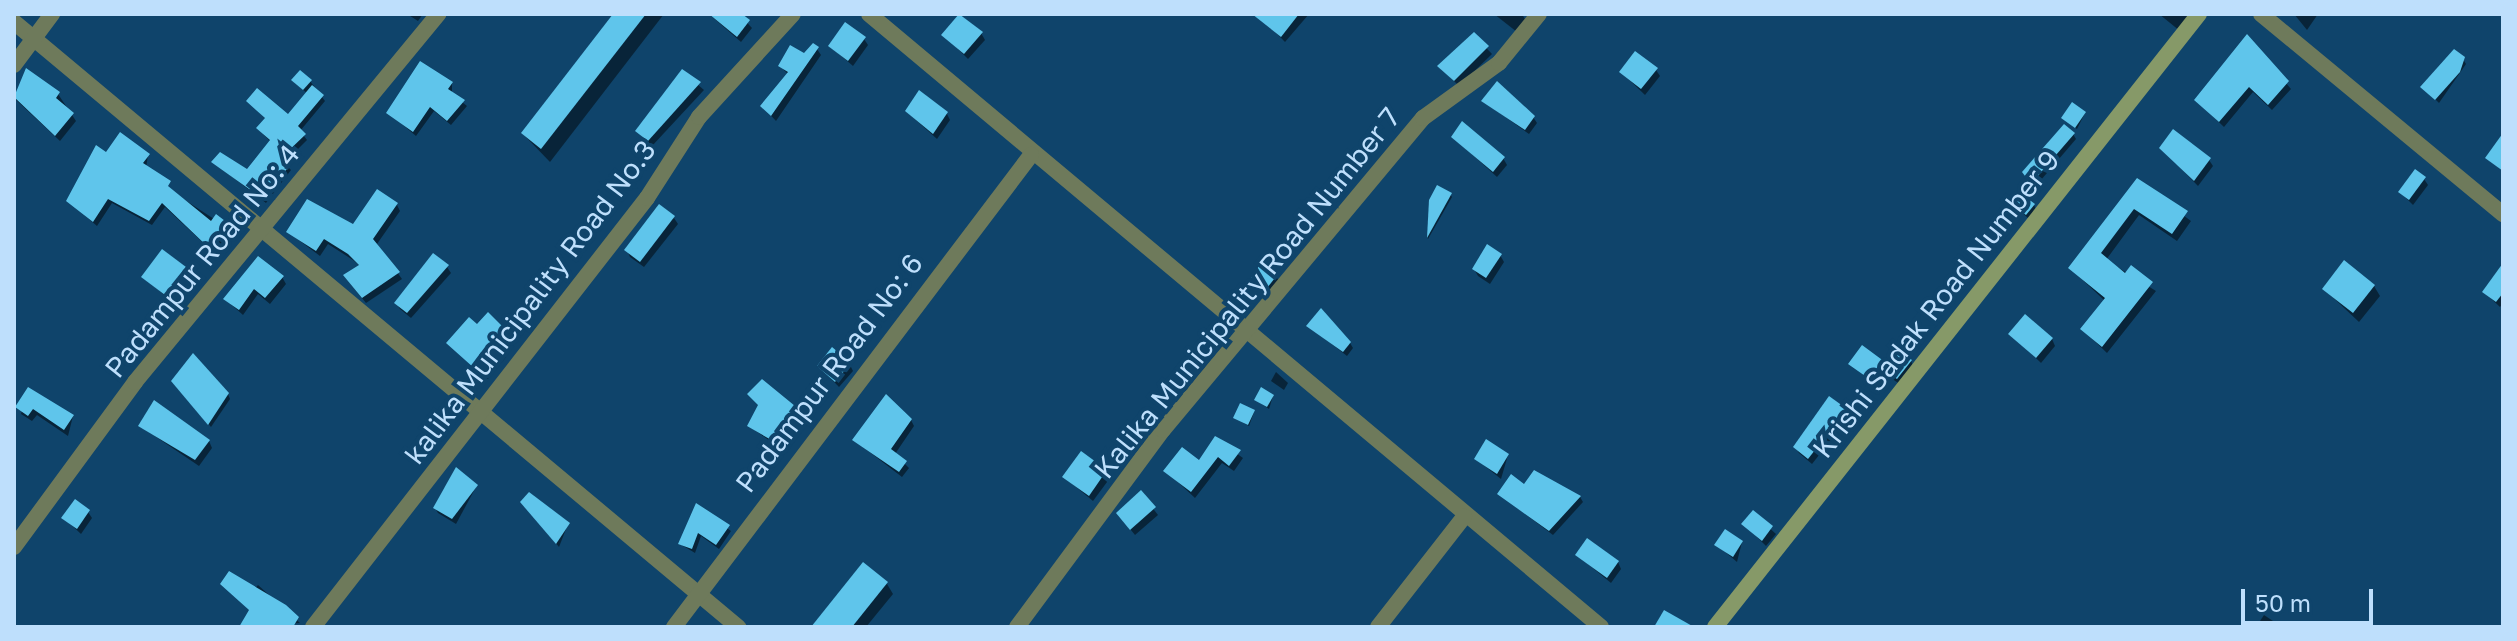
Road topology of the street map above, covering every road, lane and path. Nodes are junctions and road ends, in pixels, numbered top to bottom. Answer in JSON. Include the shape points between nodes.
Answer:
{"nodes":[{"id":1,"x":52,"y":14,"type":"edge"},
{"id":2,"x":438,"y":14,"type":"edge"},
{"id":3,"x":793,"y":14,"type":"edge"},
{"id":4,"x":869,"y":14,"type":"edge"},
{"id":5,"x":1539,"y":14,"type":"edge"},
{"id":6,"x":2199,"y":14,"type":"edge"},
{"id":7,"x":2261,"y":14,"type":"edge"},
{"id":8,"x":14,"y":22,"type":"edge"},
{"id":9,"x":34,"y":39,"type":"junction"},
{"id":10,"x":14,"y":65,"type":"edge"},
{"id":11,"x":1031,"y":155,"type":"junction"},
{"id":12,"x":2503,"y":214,"type":"edge"},
{"id":13,"x":261,"y":229,"type":"junction"},
{"id":14,"x":1248,"y":326,"type":"junction"},
{"id":15,"x":480,"y":414,"type":"junction"},
{"id":16,"x":1464,"y":517,"type":"junction"},
{"id":17,"x":14,"y":547,"type":"edge"},
{"id":18,"x":700,"y":596,"type":"junction"},
{"id":19,"x":313,"y":627,"type":"edge"},
{"id":20,"x":674,"y":627,"type":"edge"},
{"id":21,"x":738,"y":627,"type":"edge"},
{"id":22,"x":1017,"y":627,"type":"edge"},
{"id":23,"x":1378,"y":627,"type":"edge"},
{"id":24,"x":1601,"y":627,"type":"edge"},
{"id":25,"x":1715,"y":627,"type":"edge"}],
"edges":[{"from":1,"to":9,"type":"street"},
{"from":2,"to":13,"type":"street","name":"Padampur Road No: 4"},
{"from":3,"to":15,"type":"street","name":"kalika Municipality Road No.3","via":[[699,117],[647,198]]},
{"from":4,"to":11,"type":"street"},
{"from":5,"to":14,"type":"street","name":"Kalika Municipality Road Number 7","via":[[1499,63],[1423,118]]},
{"from":6,"to":25,"type":"street","name":"Krishi Sadak Road Number 9"},
{"from":7,"to":12,"type":"street"},
{"from":8,"to":9,"type":"street"},
{"from":9,"to":10,"type":"street"},
{"from":9,"to":13,"type":"street"},
{"from":11,"to":14,"type":"street"},
{"from":11,"to":18,"type":"street","name":"Padampur Road No: 6","via":[[842,396]]},
{"from":13,"to":15,"type":"street"},
{"from":13,"to":17,"type":"street","name":"Padampur Road No: 4"},
{"from":14,"to":16,"type":"street"},
{"from":14,"to":22,"type":"street","name":"Kalika Municipality Road Number 7"},
{"from":15,"to":18,"type":"street"},
{"from":15,"to":19,"type":"street","name":"kalika Municipality Road No.3"},
{"from":16,"to":23,"type":"street"},
{"from":16,"to":24,"type":"street"},
{"from":18,"to":20,"type":"street","name":"Padampur Road No: 6"},
{"from":18,"to":21,"type":"street"}]}
